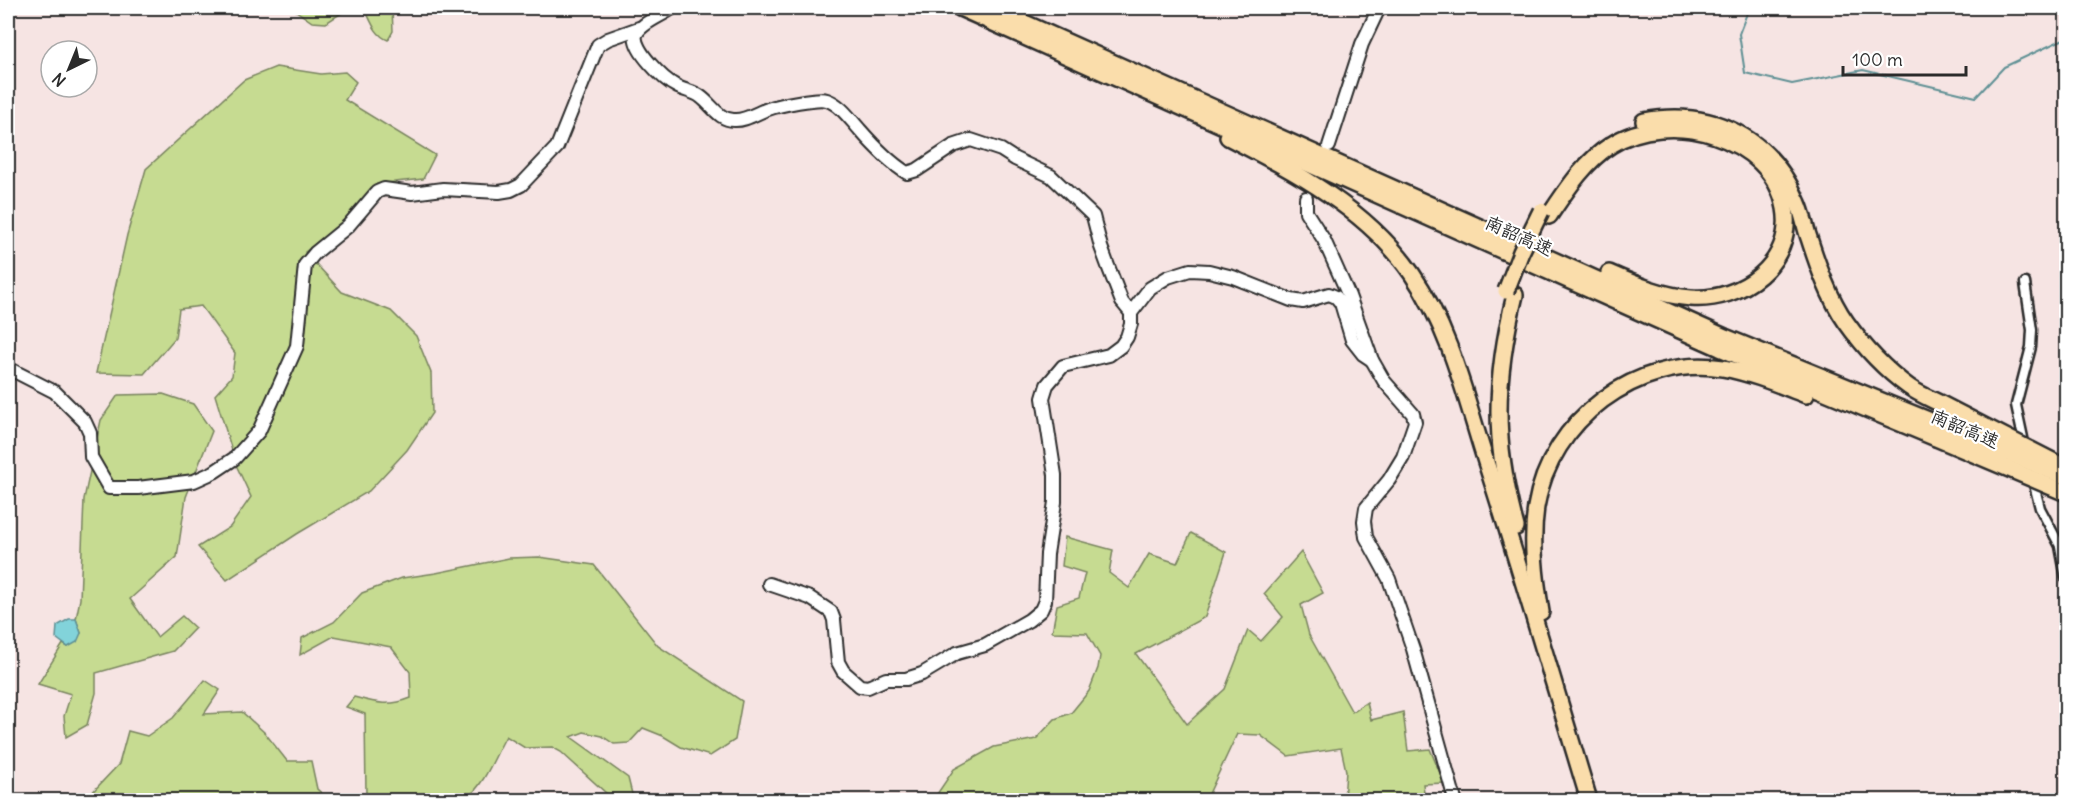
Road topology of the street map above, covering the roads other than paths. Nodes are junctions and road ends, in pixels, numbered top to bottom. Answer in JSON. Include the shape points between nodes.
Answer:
{"nodes":[{"id":1,"x":672,"y":8,"type":"edge"},
{"id":2,"x":960,"y":8,"type":"edge"},
{"id":3,"x":991,"y":8,"type":"edge"},
{"id":4,"x":1379,"y":8,"type":"edge"},
{"id":5,"x":639,"y":28,"type":"junction"},
{"id":6,"x":1063,"y":53,"type":"junction"},
{"id":7,"x":1329,"y":146,"type":"dead end"},
{"id":8,"x":1365,"y":174,"type":"junction"},
{"id":9,"x":1306,"y":198,"type":"dead end"},
{"id":10,"x":1545,"y":214,"type":"junction"},
{"id":11,"x":2025,"y":284,"type":"dead end"},
{"id":12,"x":1510,"y":293,"type":"junction"},
{"id":13,"x":1131,"y":313,"type":"junction"},
{"id":14,"x":1372,"y":360,"type":"junction"},
{"id":15,"x":8,"y":368,"type":"edge"},
{"id":16,"x":1937,"y":437,"type":"junction"},
{"id":17,"x":2067,"y":468,"type":"edge"},
{"id":18,"x":2066,"y":487,"type":"edge"},
{"id":19,"x":1503,"y":515,"type":"junction"},
{"id":20,"x":2067,"y":578,"type":"edge"},
{"id":21,"x":769,"y":584,"type":"dead end"},
{"id":22,"x":1545,"y":632,"type":"junction"},
{"id":23,"x":1455,"y":801,"type":"edge"},
{"id":24,"x":1588,"y":801,"type":"edge"},
{"id":25,"x":1596,"y":801,"type":"edge"}],
"edges":[{"from":1,"to":5,"type":"street"},
{"from":2,"to":6,"type":"highway","name":"南韶高速"},
{"from":3,"to":8,"type":"highway","name":"南韶高速"},
{"from":4,"to":7,"type":"street","via":[[1362,44]]},
{"from":5,"to":13,"type":"street","via":[[637,46],[665,80],[702,98],[722,117],[734,120],[783,105],[825,99],[835,103],[907,173],[971,140],[1042,171],[1093,216],[1122,302]]},
{"from":5,"to":15,"type":"street","via":[[598,45],[557,147],[521,184],[499,192],[443,189],[412,193],[384,189],[315,253],[305,265],[297,346],[259,431],[235,458],[214,472],[168,486],[109,488],[91,457],[86,422],[56,392]]},
{"from":6,"to":16,"type":"highway","name":"南韶高速","via":[[1720,348]]},
{"from":6,"to":19,"type":"highway","via":[[1308,180],[1377,232],[1428,300],[1459,375]]},
{"from":8,"to":10,"type":"highway","via":[[1437,200],[1622,279],[1662,293],[1692,298],[1719,296],[1758,279],[1772,264],[1785,229],[1785,208],[1764,166],[1742,148],[1687,128],[1649,130],[1610,145]]},
{"from":8,"to":16,"type":"highway","name":"南韶高速"},
{"from":9,"to":14,"type":"street","via":[[1306,212],[1324,240],[1349,296]]},
{"from":10,"to":12,"type":"highway"},
{"from":10,"to":17,"type":"highway","bridge":true,"via":[[1562,180],[1585,153],[1611,134],[1663,117],[1720,124],[1768,155],[1784,176],[1799,204],[1827,286],[1845,320],[1874,356],[1910,387]]},
{"from":11,"to":20,"type":"street","via":[[2031,347],[2016,405],[2040,508],[2060,546]]},
{"from":12,"to":19,"type":"highway","via":[[1495,342],[1490,377],[1493,459]]},
{"from":12,"to":22,"type":"highway","via":[[1500,367],[1499,436],[1512,512]]},
{"from":13,"to":14,"type":"street","via":[[1150,288],[1190,270],[1233,277],[1291,300],[1303,302],[1329,294],[1341,303],[1352,340]]},
{"from":13,"to":21,"type":"street","via":[[1127,338],[1121,346],[1109,356],[1063,366],[1047,385],[1043,398],[1055,475],[1055,502],[1045,601],[1029,620],[922,674],[860,686],[838,662],[831,612],[810,598]]},
{"from":14,"to":23,"type":"street","via":[[1415,422],[1403,457],[1366,508],[1366,537],[1389,579],[1413,649]]},
{"from":16,"to":18,"type":"highway","name":"南韶高速","bridge":true},
{"from":16,"to":18,"type":"highway","bridge":true,"via":[[1972,464]]},
{"from":16,"to":22,"type":"highway","via":[[1724,368],[1656,372],[1625,385],[1601,401],[1563,440],[1542,484],[1533,535]]},
{"from":19,"to":24,"type":"highway"},
{"from":22,"to":25,"type":"highway"}]}
